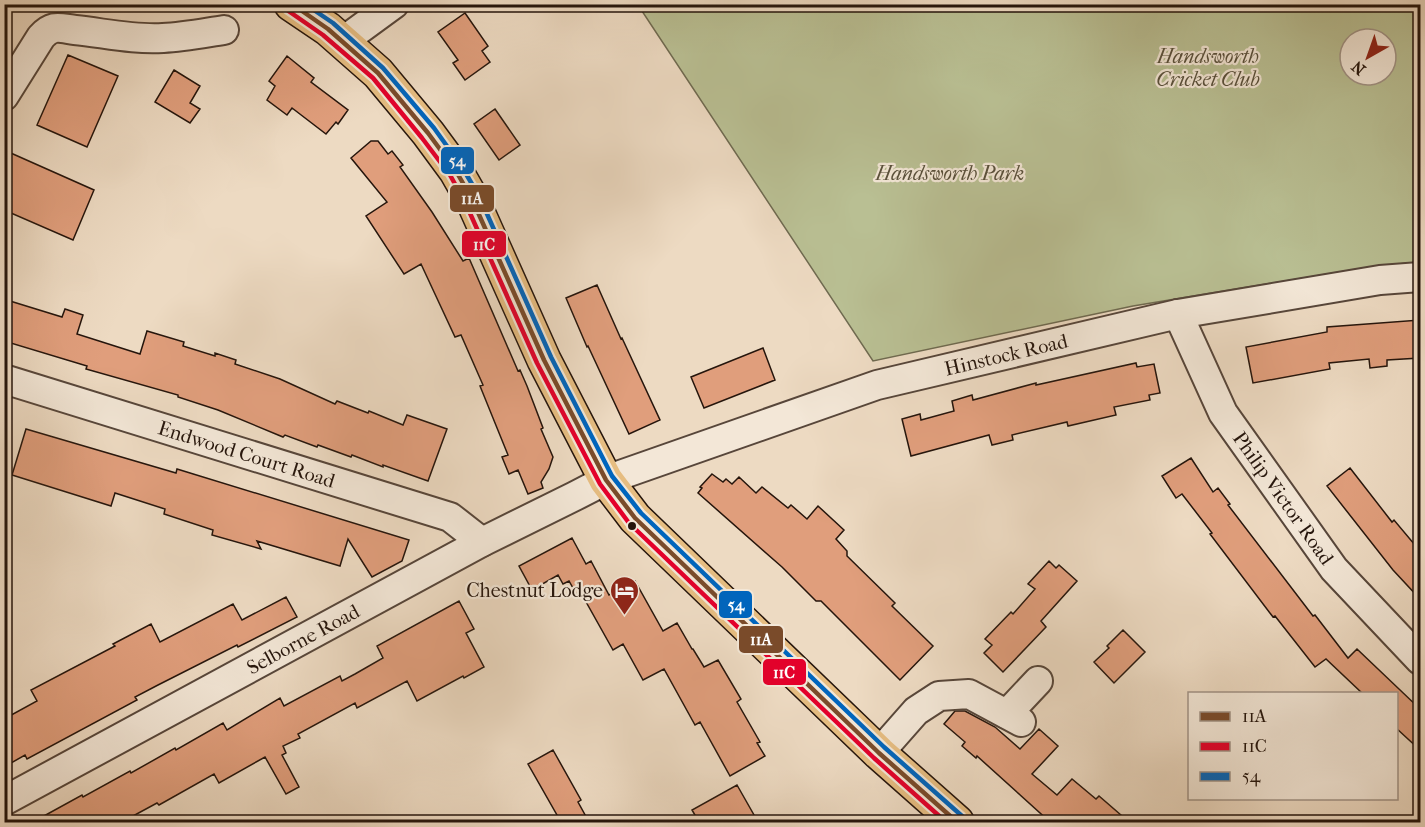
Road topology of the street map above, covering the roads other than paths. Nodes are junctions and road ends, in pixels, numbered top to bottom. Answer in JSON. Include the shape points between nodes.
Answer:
{"nodes":[{"id":1,"x":291,"y":4,"type":"edge"},
{"id":2,"x":394,"y":4,"type":"edge"},
{"id":3,"x":224,"y":30,"type":"dead end"},
{"id":4,"x":342,"y":42,"type":"junction"},
{"id":5,"x":4,"y":96,"type":"edge"},
{"id":6,"x":1420,"y":276,"type":"edge"},
{"id":7,"x":1178,"y":314,"type":"junction"},
{"id":8,"x":4,"y":379,"type":"edge"},
{"id":9,"x":606,"y":480,"type":"junction"},
{"id":10,"x":482,"y":542,"type":"junction"},
{"id":11,"x":1420,"y":660,"type":"edge"},
{"id":12,"x":1038,"y":681,"type":"dead end"},
{"id":13,"x":879,"y":753,"type":"junction"},
{"id":14,"x":4,"y":801,"type":"edge"},
{"id":15,"x":957,"y":822,"type":"edge"}],
"edges":[{"from":1,"to":4,"type":"main road"},
{"from":2,"to":4,"type":"street"},
{"from":3,"to":5,"type":"street","via":[[162,38],[56,27],[41,37]]},
{"from":4,"to":9,"type":"main road","via":[[378,73],[456,171],[544,360]]},
{"from":6,"to":7,"type":"street","name":"Hinstock Road"},
{"from":7,"to":9,"type":"street","name":"Hinstock Road","via":[[877,385]]},
{"from":7,"to":11,"type":"street","name":"Philip Victor Road","via":[[1223,413],[1334,569]]},
{"from":8,"to":10,"type":"street","name":"Endwood Court Road","via":[[450,517]]},
{"from":9,"to":10,"type":"street","name":"Selborne Road"},
{"from":9,"to":13,"type":"main road","via":[[635,518]]},
{"from":10,"to":14,"type":"street","name":"Selborne Road"},
{"from":12,"to":13,"type":"street","via":[[1014,718],[969,694],[939,696],[916,711]]},
{"from":13,"to":15,"type":"main road"}]}
